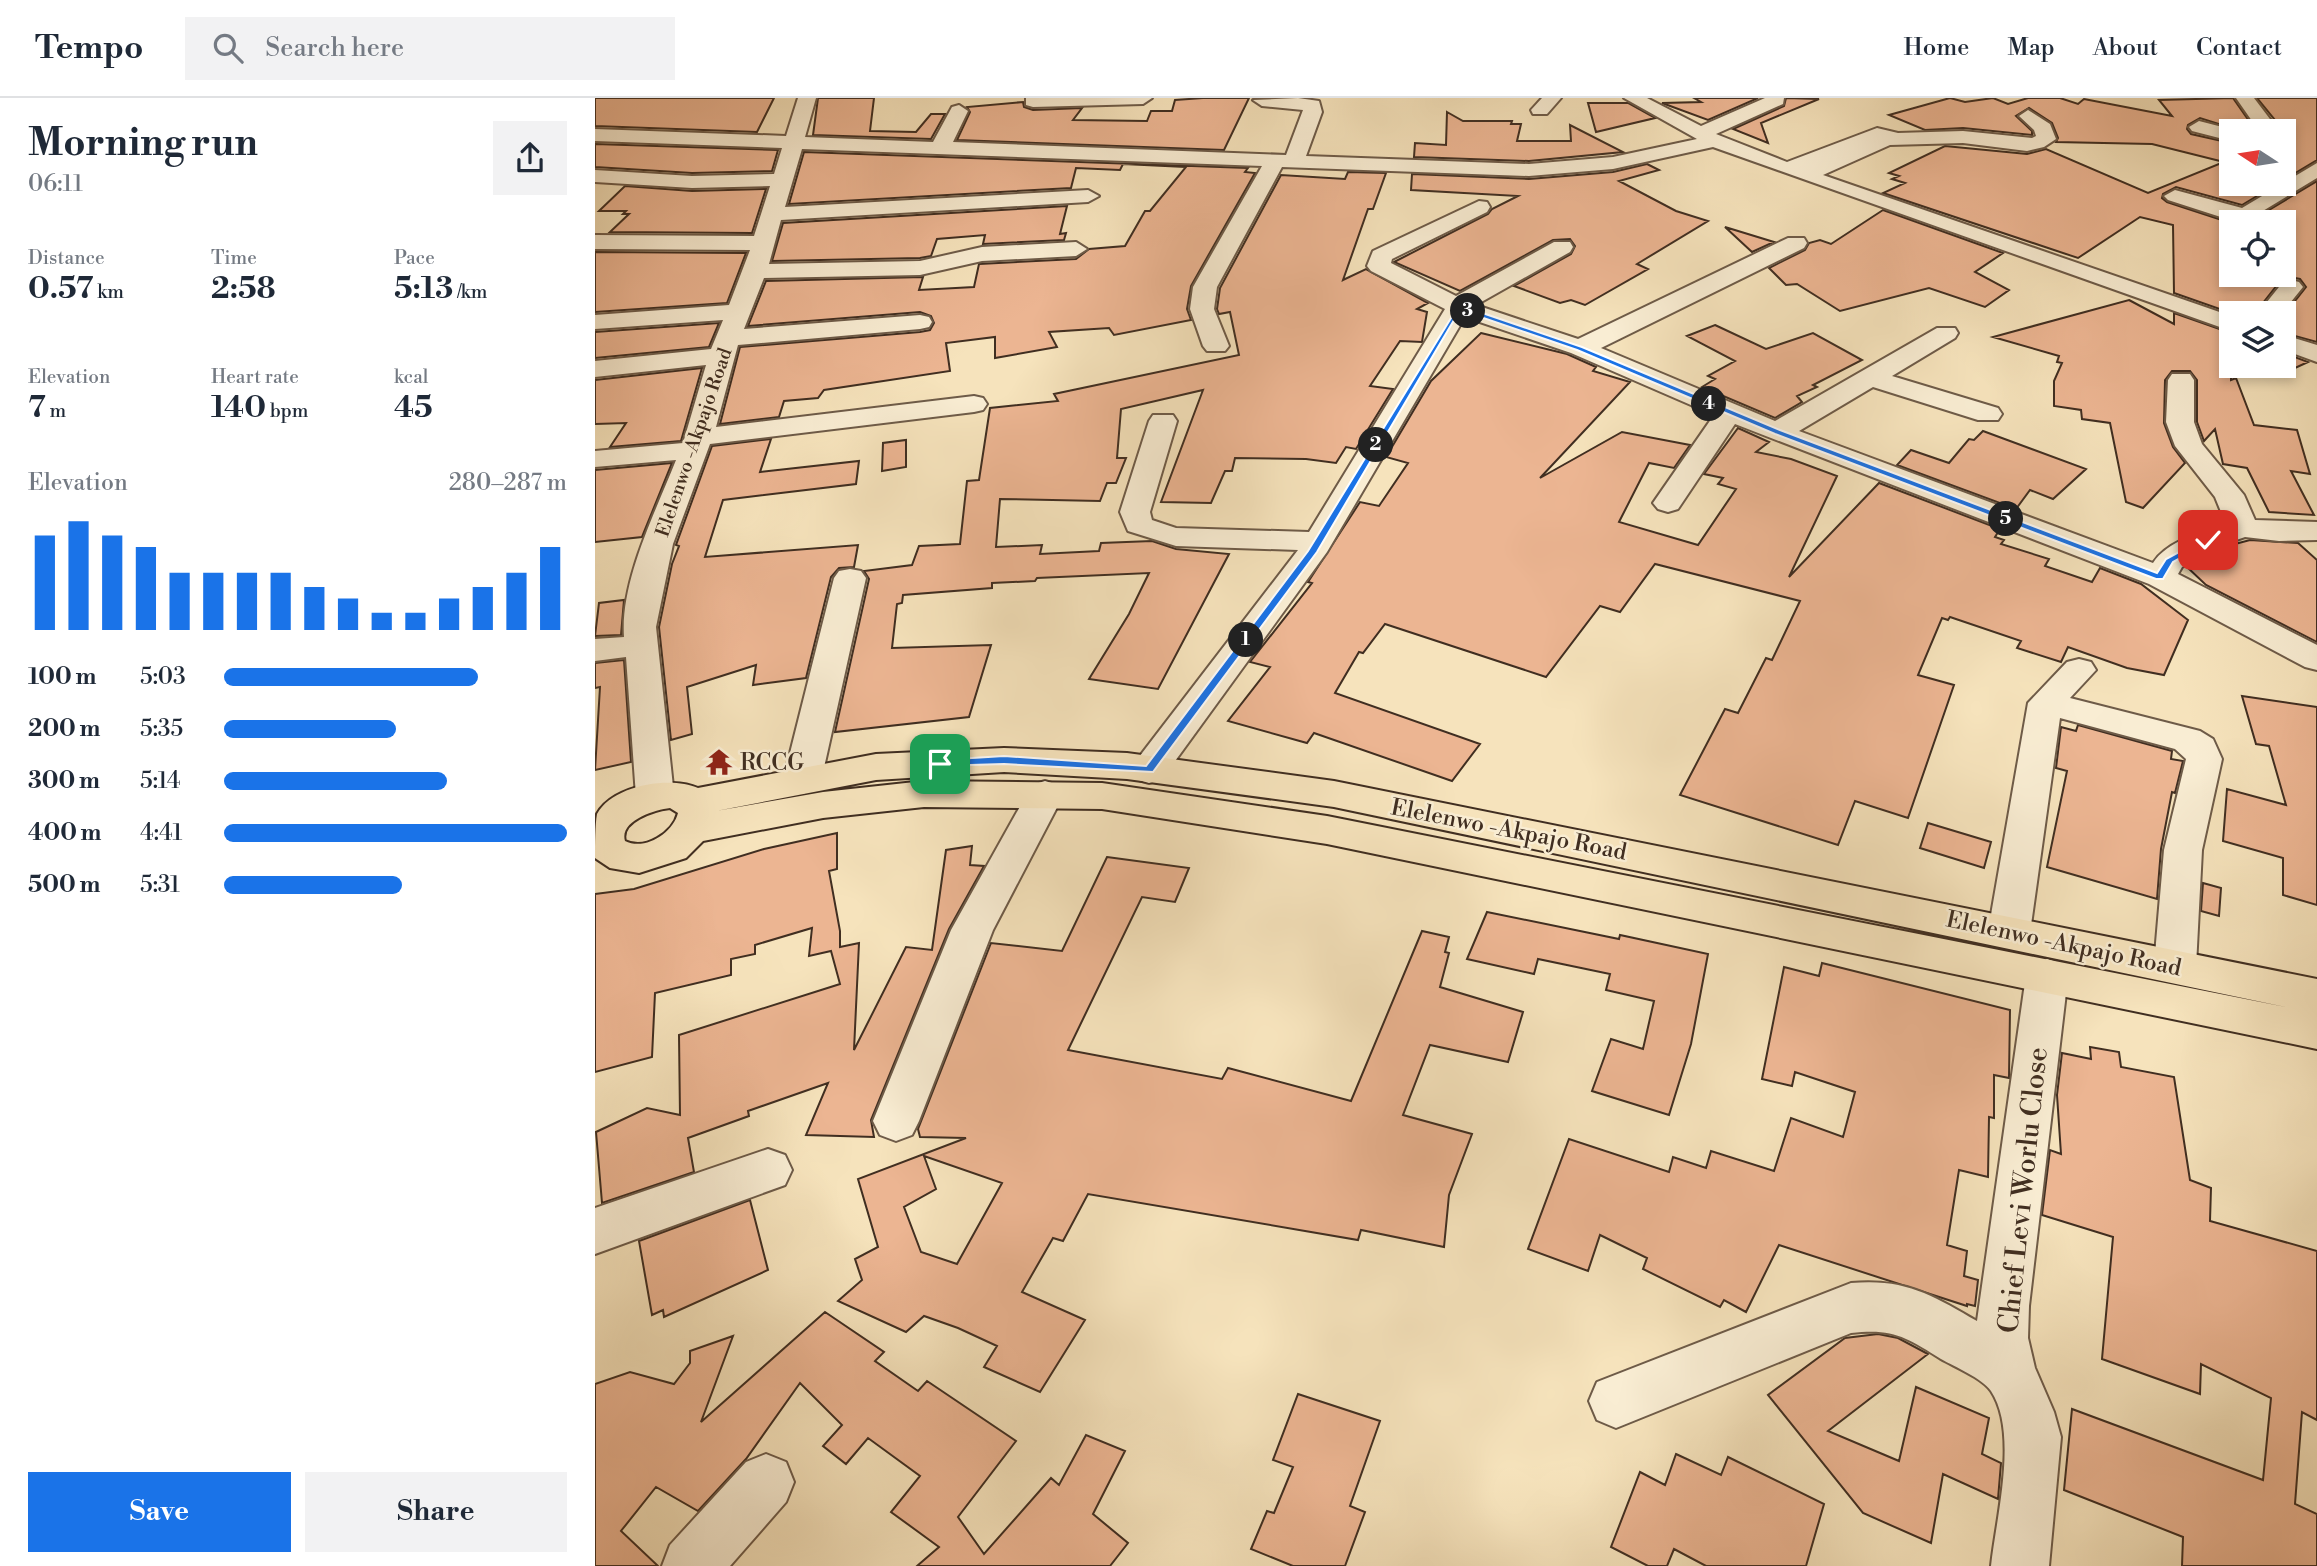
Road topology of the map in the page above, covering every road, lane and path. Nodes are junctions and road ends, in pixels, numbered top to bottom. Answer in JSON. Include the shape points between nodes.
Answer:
{"nodes":[{"id":1,"x":807,"y":98,"type":"edge"},
{"id":2,"x":1142,"y":98,"type":"edge"},
{"id":3,"x":1633,"y":98,"type":"edge"},
{"id":4,"x":2245,"y":98,"type":"edge"},
{"id":5,"x":1073,"y":99,"type":"edge"},
{"id":6,"x":1262,"y":100,"type":"edge"},
{"id":7,"x":1776,"y":100,"type":"dead end"},
{"id":8,"x":1034,"y":101,"type":"dead end"},
{"id":9,"x":959,"y":111,"type":"dead end"},
{"id":10,"x":2028,"y":116,"type":"dead end"},
{"id":11,"x":2260,"y":119,"type":"edge"},
{"id":12,"x":2199,"y":127,"type":"dead end"},
{"id":13,"x":2219,"y":132,"type":"edge"},
{"id":14,"x":595,"y":135,"type":"edge"},
{"id":15,"x":1708,"y":137,"type":"junction"},
{"id":16,"x":701,"y":139,"type":"junction"},
{"id":17,"x":795,"y":140,"type":"junction"},
{"id":18,"x":941,"y":146,"type":"junction"},
{"id":19,"x":1124,"y":155,"type":"junction"},
{"id":20,"x":2298,"y":157,"type":"dead end"},
{"id":21,"x":1285,"y":161,"type":"junction"},
{"id":22,"x":2317,"y":167,"type":"edge"},
{"id":23,"x":1796,"y":172,"type":"junction"},
{"id":24,"x":595,"y":176,"type":"edge"},
{"id":25,"x":657,"y":179,"type":"junction"},
{"id":26,"x":783,"y":180,"type":"junction"},
{"id":27,"x":1087,"y":196,"type":"dead end"},
{"id":28,"x":2186,"y":203,"type":"dead end"},
{"id":29,"x":1479,"y":207,"type":"dead end"},
{"id":30,"x":771,"y":214,"type":"junction"},
{"id":31,"x":595,"y":242,"type":"edge"},
{"id":32,"x":763,"y":243,"type":"junction"},
{"id":33,"x":1796,"y":243,"type":"dead end"},
{"id":34,"x":1562,"y":247,"type":"dead end"},
{"id":35,"x":1076,"y":250,"type":"dead end"},
{"id":36,"x":755,"y":271,"type":"junction"},
{"id":37,"x":2291,"y":287,"type":"dead end"},
{"id":38,"x":2280,"y":301,"type":"edge"},
{"id":39,"x":1457,"y":307,"type":"junction"},
{"id":40,"x":2219,"y":320,"type":"edge"},
{"id":41,"x":595,"y":322,"type":"edge"},
{"id":42,"x":920,"y":322,"type":"dead end"},
{"id":43,"x":1945,"y":334,"type":"dead end"},
{"id":44,"x":730,"y":335,"type":"junction"},
{"id":45,"x":1216,"y":346,"type":"dead end"},
{"id":46,"x":2296,"y":346,"type":"edge"},
{"id":47,"x":1580,"y":348,"type":"junction"},
{"id":48,"x":2317,"y":354,"type":"edge"},
{"id":49,"x":595,"y":369,"type":"edge"},
{"id":50,"x":1871,"y":378,"type":"junction"},
{"id":51,"x":2181,"y":380,"type":"dead end"},
{"id":52,"x":974,"y":404,"type":"dead end"},
{"id":53,"x":1730,"y":413,"type":"junction"},
{"id":54,"x":1988,"y":414,"type":"dead end"},
{"id":55,"x":1163,"y":421,"type":"dead end"},
{"id":56,"x":1777,"y":432,"type":"junction"},
{"id":57,"x":696,"y":444,"type":"junction"},
{"id":58,"x":595,"y":459,"type":"edge"},
{"id":59,"x":1668,"y":503,"type":"dead end"},
{"id":60,"x":2243,"y":528,"type":"junction"},
{"id":61,"x":2317,"y":531,"type":"edge"},
{"id":62,"x":1318,"y":541,"type":"junction"},
{"id":63,"x":2160,"y":577,"type":"junction"},
{"id":64,"x":850,"y":578,"type":"dead end"},
{"id":65,"x":643,"y":645,"type":"junction"},
{"id":66,"x":595,"y":650,"type":"edge"},
{"id":67,"x":2317,"y":659,"type":"edge"},
{"id":68,"x":2079,"y":670,"type":"dead end"},
{"id":69,"x":2045,"y":703,"type":"junction"},
{"id":70,"x":1149,"y":769,"type":"junction"},
{"id":71,"x":802,"y":781,"type":"junction"},
{"id":72,"x":1045,"y":794,"type":"junction"},
{"id":73,"x":655,"y":796,"type":"junction"},
{"id":74,"x":693,"y":815,"type":"junction"},
{"id":75,"x":603,"y":837,"type":"edge"},
{"id":76,"x":2010,"y":932,"type":"junction"},
{"id":77,"x":2175,"y":966,"type":"junction"},
{"id":78,"x":2047,"y":976,"type":"junction"},
{"id":79,"x":2317,"y":996,"type":"edge"},
{"id":80,"x":2317,"y":1031,"type":"edge"},
{"id":81,"x":896,"y":1121,"type":"dead end"},
{"id":82,"x":768,"y":1170,"type":"dead end"},
{"id":83,"x":595,"y":1231,"type":"edge"},
{"id":84,"x":2009,"y":1370,"type":"junction"},
{"id":85,"x":1616,"y":1401,"type":"dead end"},
{"id":86,"x":766,"y":1482,"type":"dead end"},
{"id":87,"x":691,"y":1566,"type":"edge"},
{"id":88,"x":2019,"y":1566,"type":"edge"}],
"edges":[{"from":1,"to":17,"type":"street","name":"Elelenwo -Akpajo Road"},
{"from":2,"to":5,"type":"street"},
{"from":2,"to":19,"type":"street","via":[[1146,100]]},
{"from":3,"to":15,"type":"street"},
{"from":4,"to":11,"type":"street"},
{"from":5,"to":8,"type":"street"},
{"from":6,"to":21,"type":"street","via":[[1312,105],[1313,112]]},
{"from":7,"to":15,"type":"street"},
{"from":9,"to":18,"type":"street"},
{"from":10,"to":23,"type":"street","via":[[2043,128],[2046,139],[2024,144],[1968,138],[1891,139]]},
{"from":12,"to":13,"type":"street"},
{"from":14,"to":16,"type":"street"},
{"from":15,"to":21,"type":"street","via":[[1613,163],[1529,170]]},
{"from":15,"to":23,"type":"street"},
{"from":16,"to":17,"type":"street"},
{"from":16,"to":25,"type":"street"},
{"from":17,"to":18,"type":"street"},
{"from":17,"to":26,"type":"street","name":"Elelenwo -Akpajo Road"},
{"from":18,"to":19,"type":"street"},
{"from":19,"to":21,"type":"street"},
{"from":20,"to":22,"type":"street"},
{"from":21,"to":45,"type":"street","via":[[1205,287],[1202,309]]},
{"from":22,"to":28,"type":"street","via":[[2248,214]]},
{"from":23,"to":40,"type":"street"},
{"from":24,"to":25,"type":"street"},
{"from":25,"to":26,"type":"street"},
{"from":26,"to":30,"type":"street","name":"Elelenwo -Akpajo Road"},
{"from":27,"to":30,"type":"street"},
{"from":29,"to":39,"type":"street","via":[[1378,259],[1382,270]]},
{"from":30,"to":32,"type":"street","name":"Elelenwo -Akpajo Road"},
{"from":31,"to":32,"type":"street"},
{"from":32,"to":36,"type":"street","name":"Elelenwo -Akpajo Road"},
{"from":33,"to":47,"type":"street"},
{"from":34,"to":39,"type":"street"},
{"from":35,"to":36,"type":"street","via":[[982,254],[920,268]]},
{"from":36,"to":44,"type":"street","name":"Elelenwo -Akpajo Road"},
{"from":37,"to":38,"type":"street"},
{"from":39,"to":47,"type":"street"},
{"from":39,"to":62,"type":"street"},
{"from":41,"to":44,"type":"street"},
{"from":42,"to":44,"type":"street"},
{"from":43,"to":50,"type":"street"},
{"from":44,"to":49,"type":"street"},
{"from":44,"to":57,"type":"street","name":"Elelenwo -Akpajo Road"},
{"from":46,"to":48,"type":"street"},
{"from":47,"to":53,"type":"street"},
{"from":50,"to":54,"type":"street"},
{"from":50,"to":56,"type":"street"},
{"from":51,"to":60,"type":"street","via":[[2180,422],[2189,446],[2229,495]]},
{"from":52,"to":57,"type":"street"},
{"from":53,"to":56,"type":"street"},
{"from":53,"to":59,"type":"street"},
{"from":55,"to":62,"type":"street","via":[[1135,512],[1139,525],[1176,537]]},
{"from":56,"to":63,"type":"street"},
{"from":57,"to":58,"type":"street"},
{"from":57,"to":65,"type":"street","name":"Elelenwo -Akpajo Road","via":[[658,544],[640,627]]},
{"from":60,"to":61,"type":"street"},
{"from":60,"to":63,"type":"street","via":[[2170,561]]},
{"from":62,"to":70,"type":"street"},
{"from":63,"to":67,"type":"street"},
{"from":64,"to":71,"type":"street"},
{"from":65,"to":66,"type":"street"},
{"from":65,"to":73,"type":"street","name":"Elelenwo -Akpajo Road"},
{"from":68,"to":69,"type":"street"},
{"from":69,"to":76,"type":"street"},
{"from":69,"to":77,"type":"street","via":[[2187,740],[2200,748],[2204,760],[2183,850]]},
{"from":70,"to":71,"type":"main road","name":"Elelenwo -Akpajo Road","via":[[1004,760],[876,767]]},
{"from":70,"to":76,"type":"main road","name":"Elelenwo -Akpajo Road","via":[[1334,794]]},
{"from":71,"to":74,"type":"main road","name":"Elelenwo -Akpajo Road"},
{"from":72,"to":74,"type":"main road","name":"Elelenwo -Akpajo Road","via":[[912,795]]},
{"from":72,"to":78,"type":"main road","name":"Elelenwo -Akpajo Road","via":[[1102,796],[1327,830]]},
{"from":72,"to":81,"type":"street","via":[[972,930]]},
{"from":73,"to":74,"type":"main road","via":[[670,795]]},
{"from":73,"to":75,"type":"main road","via":[[625,809]]},
{"from":74,"to":75,"type":"main road","via":[[671,848],[656,855],[625,858]]},
{"from":76,"to":77,"type":"main road","name":"Elelenwo -Akpajo Road"},
{"from":77,"to":79,"type":"main road","name":"Elelenwo -Akpajo Road"},
{"from":78,"to":80,"type":"main road","name":"Elelenwo -Akpajo Road"},
{"from":78,"to":84,"type":"street","name":"Chief Levi Worlu Close","via":[[2003,1306],[2002,1338]]},
{"from":82,"to":83,"type":"street"},
{"from":84,"to":85,"type":"street","via":[[1910,1311],[1879,1305],[1851,1308]]},
{"from":84,"to":88,"type":"street","name":"Chief Levi Worlu Close","via":[[2033,1437]]},
{"from":86,"to":87,"type":"street"}]}
